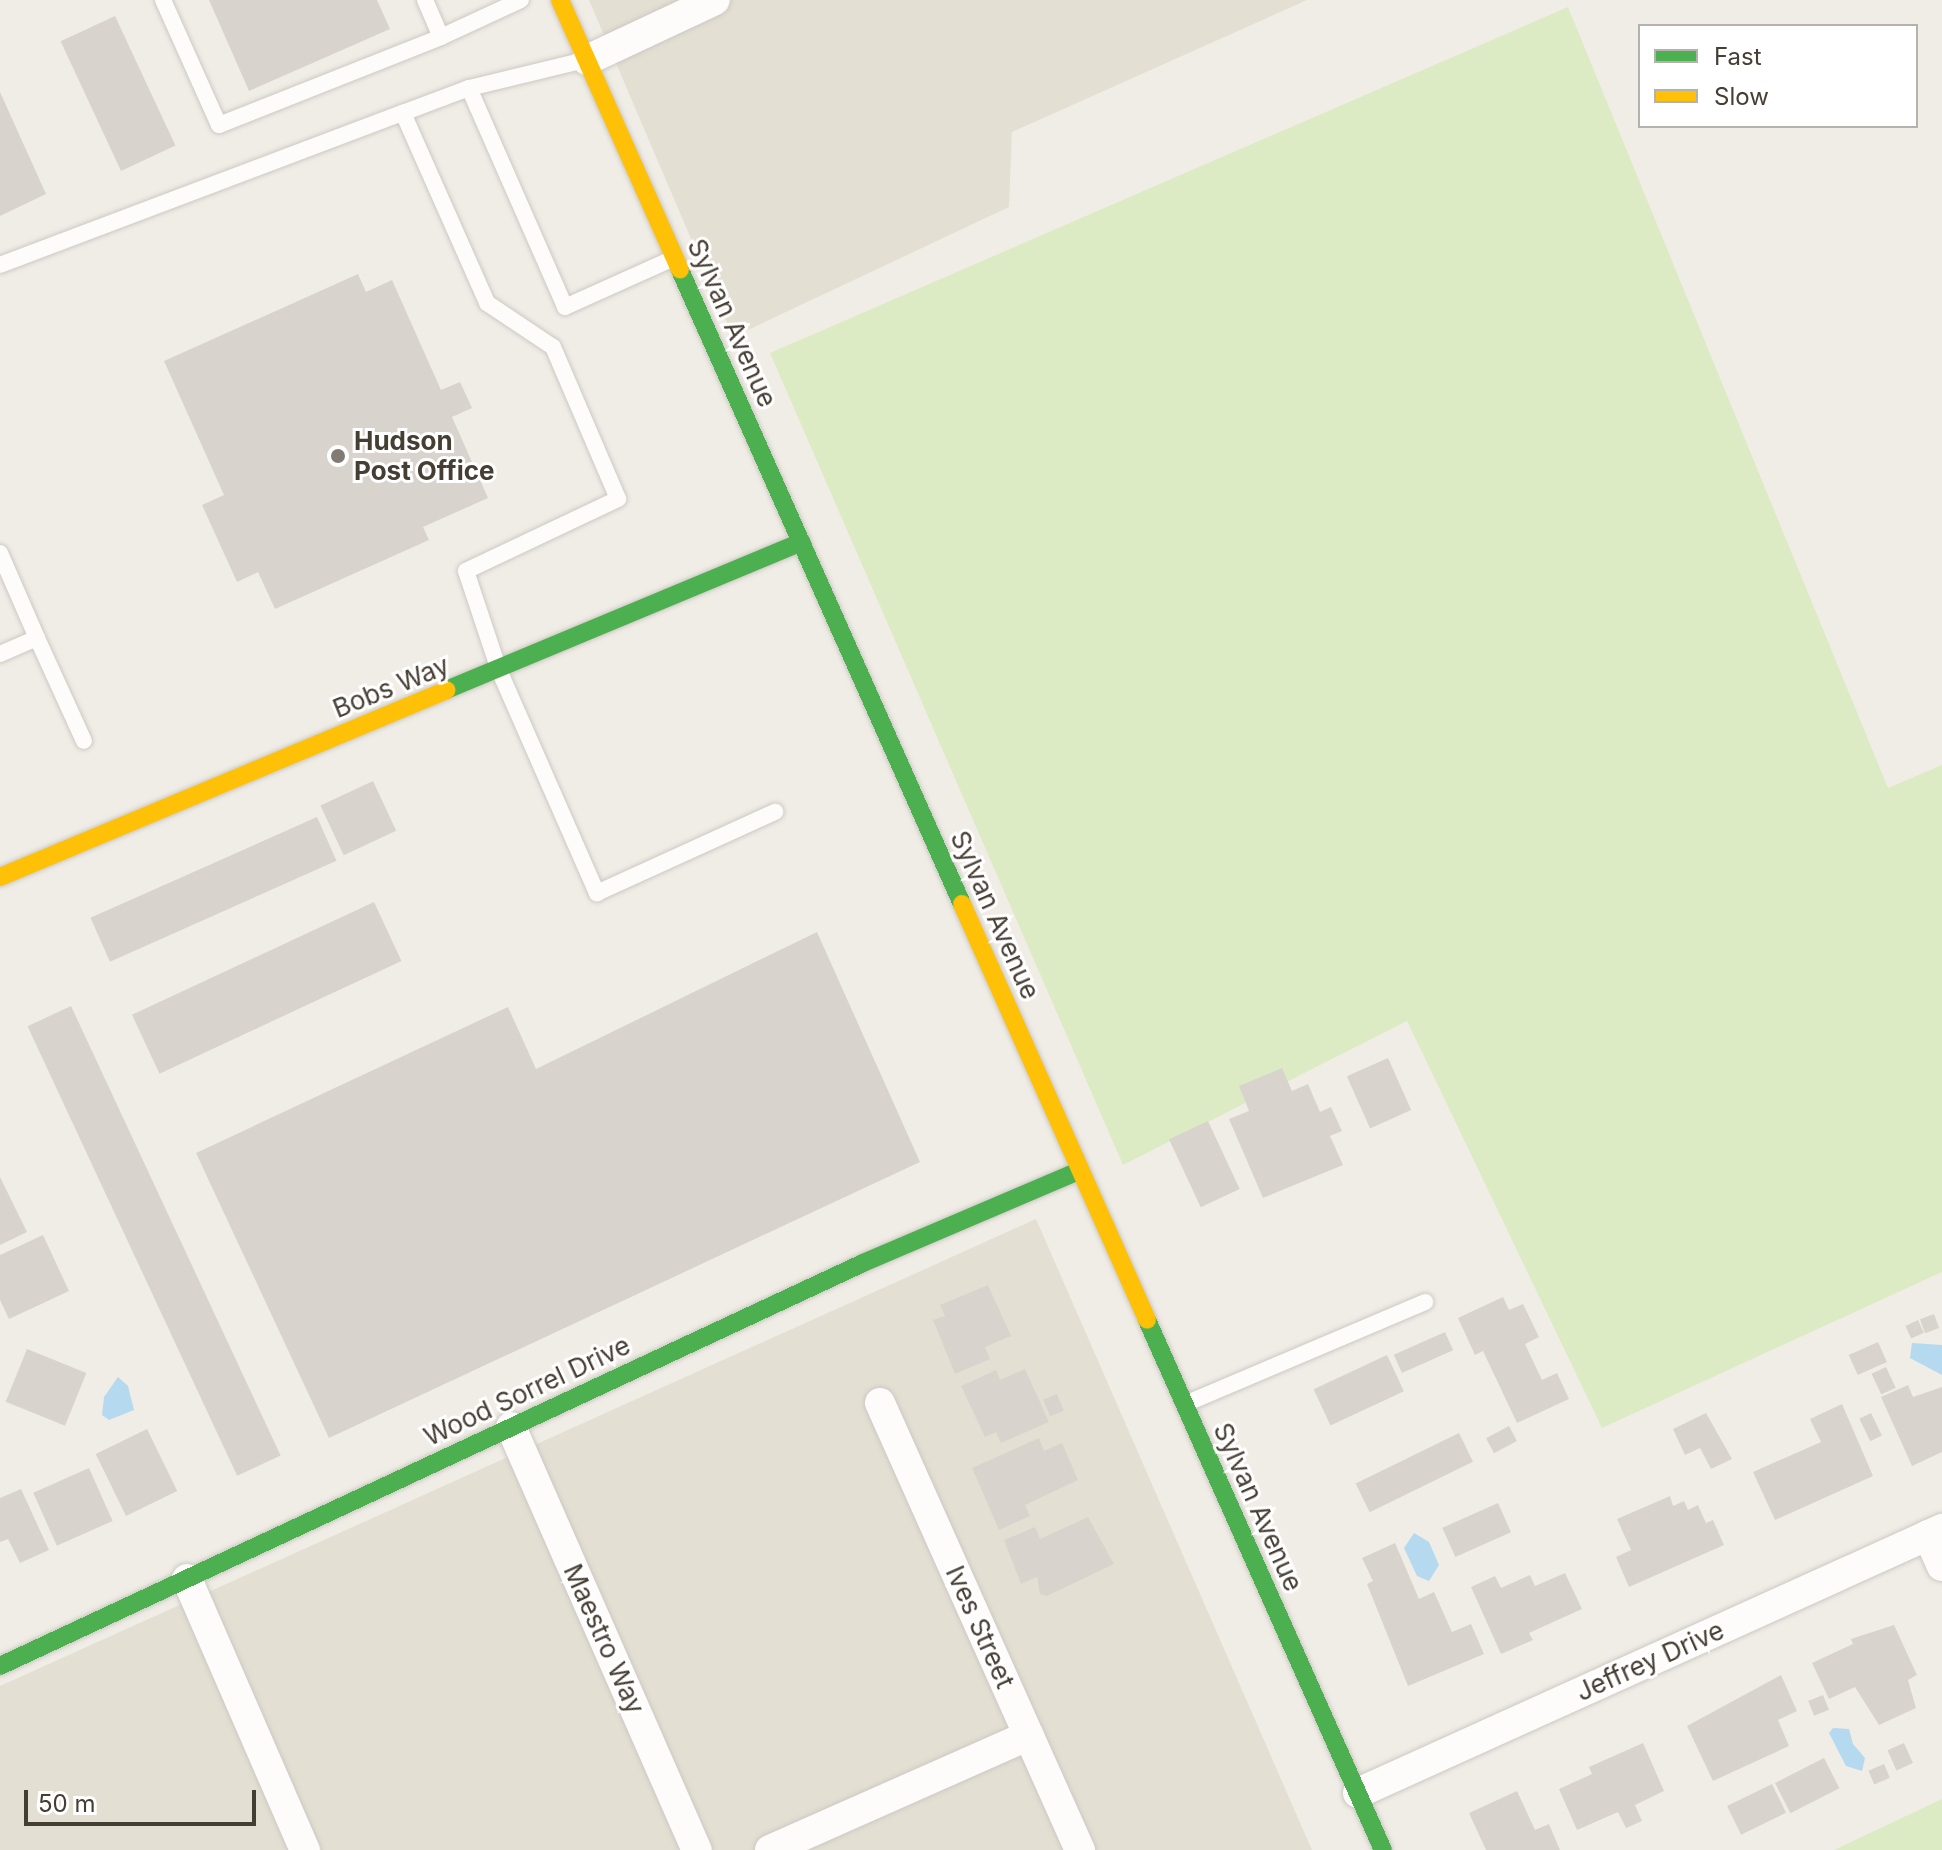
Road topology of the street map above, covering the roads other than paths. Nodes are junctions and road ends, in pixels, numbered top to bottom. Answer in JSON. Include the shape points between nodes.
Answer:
{"nodes":[{"id":1,"x":163,"y":0,"type":"edge"},
{"id":2,"x":425,"y":0,"type":"edge"},
{"id":3,"x":521,"y":0,"type":"edge"},
{"id":4,"x":560,"y":0,"type":"edge"},
{"id":5,"x":715,"y":0,"type":"edge"},
{"id":6,"x":441,"y":37,"type":"junction"},
{"id":7,"x":587,"y":60,"type":"junction"},
{"id":8,"x":469,"y":88,"type":"junction"},
{"id":9,"x":403,"y":113,"type":"junction"},
{"id":10,"x":674,"y":258,"type":"junction"},
{"id":11,"x":0,"y":265,"type":"edge"},
{"id":12,"x":801,"y":542,"type":"junction"},
{"id":13,"x":0,"y":553,"type":"edge"},
{"id":14,"x":37,"y":638,"type":"junction"},
{"id":15,"x":0,"y":654,"type":"edge"},
{"id":16,"x":499,"y":670,"type":"junction"},
{"id":17,"x":84,"y":741,"type":"dead end"},
{"id":18,"x":775,"y":812,"type":"dead end"},
{"id":19,"x":0,"y":877,"type":"edge"},
{"id":20,"x":1079,"y":1171,"type":"junction"},
{"id":21,"x":1425,"y":1302,"type":"dead end"},
{"id":22,"x":880,"y":1403,"type":"dead end"},
{"id":23,"x":1184,"y":1404,"type":"junction"},
{"id":24,"x":511,"y":1427,"type":"junction"},
{"id":25,"x":1935,"y":1532,"type":"edge"},
{"id":26,"x":1942,"y":1566,"type":"edge"},
{"id":27,"x":187,"y":1579,"type":"junction"},
{"id":28,"x":0,"y":1666,"type":"edge"},
{"id":29,"x":1029,"y":1735,"type":"junction"},
{"id":30,"x":1358,"y":1793,"type":"junction"},
{"id":31,"x":305,"y":1850,"type":"edge"},
{"id":32,"x":697,"y":1850,"type":"edge"},
{"id":33,"x":770,"y":1850,"type":"edge"},
{"id":34,"x":1080,"y":1850,"type":"edge"},
{"id":35,"x":1383,"y":1850,"type":"edge"}],
"edges":[{"from":1,"to":6,"type":"lane","via":[[219,125]]},
{"from":2,"to":6,"type":"lane"},
{"from":3,"to":6,"type":"lane"},
{"from":4,"to":7,"type":"street","name":"Sylvan Avenue"},
{"from":5,"to":7,"type":"street"},
{"from":7,"to":8,"type":"lane"},
{"from":7,"to":10,"type":"street","name":"Sylvan Avenue"},
{"from":8,"to":9,"type":"lane"},
{"from":8,"to":10,"type":"lane","via":[[565,307]]},
{"from":9,"to":11,"type":"lane"},
{"from":9,"to":16,"type":"lane","via":[[487,303],[553,347],[618,499],[466,571]]},
{"from":10,"to":12,"type":"street","name":"Sylvan Avenue"},
{"from":12,"to":16,"type":"street","name":"Bobs Way"},
{"from":12,"to":20,"type":"street","name":"Sylvan Avenue"},
{"from":13,"to":14,"type":"lane"},
{"from":14,"to":15,"type":"lane"},
{"from":14,"to":17,"type":"lane"},
{"from":16,"to":18,"type":"lane","via":[[597,893]]},
{"from":16,"to":19,"type":"street","name":"Bobs Way"},
{"from":20,"to":23,"type":"street","name":"Sylvan Avenue"},
{"from":20,"to":24,"type":"street","name":"Wood Sorrel Drive","via":[[863,1263]]},
{"from":21,"to":23,"type":"lane"},
{"from":22,"to":29,"type":"street","name":"Ives Street"},
{"from":23,"to":30,"type":"street","name":"Sylvan Avenue"},
{"from":24,"to":27,"type":"street","name":"Wood Sorrel Drive"},
{"from":24,"to":32,"type":"street","name":"Maestro Way"},
{"from":25,"to":26,"type":"street"},
{"from":25,"to":30,"type":"street","name":"Jeffrey Drive"},
{"from":27,"to":28,"type":"street","name":"Wood Sorrel Drive"},
{"from":27,"to":31,"type":"street"},
{"from":29,"to":33,"type":"street"},
{"from":29,"to":34,"type":"street","name":"Ives Street"},
{"from":30,"to":35,"type":"street","name":"Sylvan Avenue"}]}
